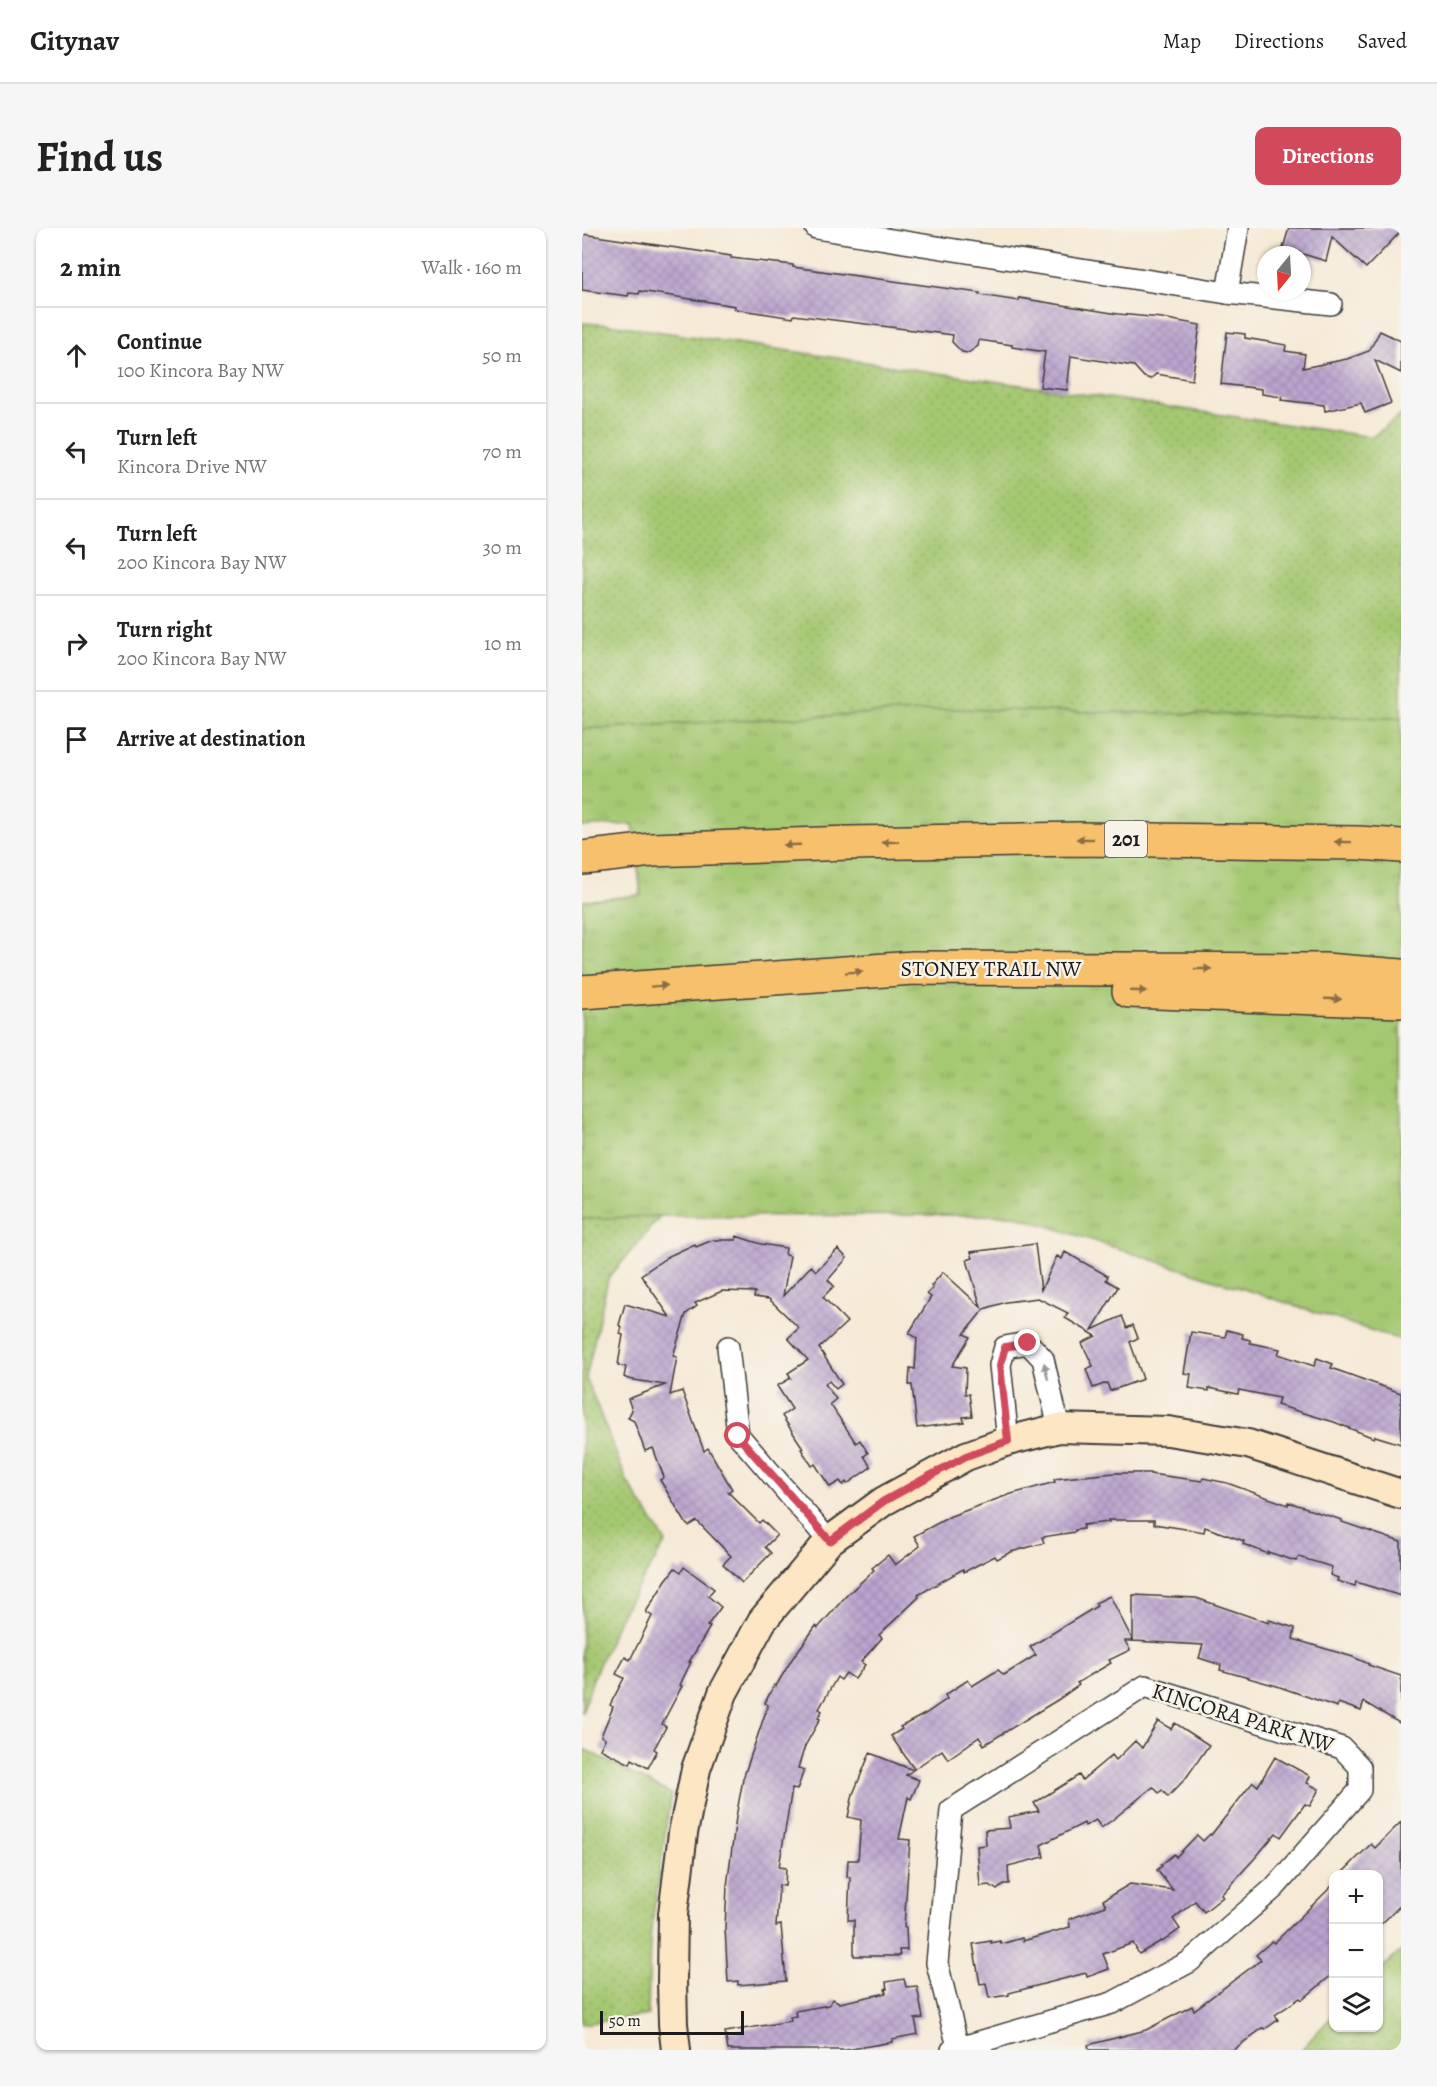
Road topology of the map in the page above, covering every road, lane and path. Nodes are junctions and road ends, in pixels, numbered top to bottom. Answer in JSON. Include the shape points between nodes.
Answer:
{"nodes":[{"id":1,"x":816,"y":228,"type":"edge"},
{"id":2,"x":1238,"y":228,"type":"edge"},
{"id":3,"x":1227,"y":293,"type":"junction"},
{"id":4,"x":1331,"y":304,"type":"dead end"},
{"id":5,"x":1401,"y":846,"type":"edge"},
{"id":6,"x":652,"y":850,"type":"junction"},
{"id":7,"x":582,"y":853,"type":"edge"},
{"id":8,"x":582,"y":858,"type":"edge"},
{"id":9,"x":913,"y":968,"type":"junction"},
{"id":10,"x":1401,"y":976,"type":"edge"},
{"id":11,"x":582,"y":992,"type":"edge"},
{"id":12,"x":1401,"y":1001,"type":"edge"},
{"id":13,"x":728,"y":1347,"type":"dead end"},
{"id":14,"x":1059,"y":1428,"type":"junction"},
{"id":15,"x":1008,"y":1441,"type":"junction"},
{"id":16,"x":1401,"y":1494,"type":"edge"},
{"id":17,"x":830,"y":1541,"type":"junction"},
{"id":18,"x":955,"y":2049,"type":"edge"},
{"id":19,"x":676,"y":2050,"type":"edge"}],
"edges":[{"from":1,"to":3,"type":"street"},
{"from":2,"to":3,"type":"street"},
{"from":3,"to":4,"type":"street"},
{"from":5,"to":6,"type":"highway","number":"201","one_way":true,"via":[[1079,839]]},
{"from":6,"to":7,"type":"highway"},
{"from":6,"to":8,"type":"highway","number":"201"},
{"from":9,"to":10,"type":"highway","name":"STONEY TRAIL NW","one_way":true,"via":[[1324,970]]},
{"from":11,"to":9,"type":"highway","name":"STONEY TRAIL NW","one_way":true},
{"from":9,"to":12,"type":"highway","one_way":true,"via":[[1014,986]]},
{"from":13,"to":17,"type":"street","via":[[738,1436]]},
{"from":14,"to":15,"type":"street"},
{"from":14,"to":15,"type":"street","one_way":true,"via":[[1043,1359],[1028,1343],[1005,1347],[1000,1365]]},
{"from":14,"to":16,"type":"street","via":[[1168,1431],[1248,1444]]},
{"from":15,"to":17,"type":"street","via":[[966,1456],[895,1495]]},
{"from":17,"to":19,"type":"street","via":[[762,1621],[723,1693],[696,1769],[673,1914]]},
{"from":18,"to":18,"type":"street","name":"KINCORA PARK NW","via":[[1112,2003],[1189,1962],[1290,1871],[1360,1790],[1360,1767],[1342,1748],[1146,1686],[951,1810],[937,1963]]}]}
